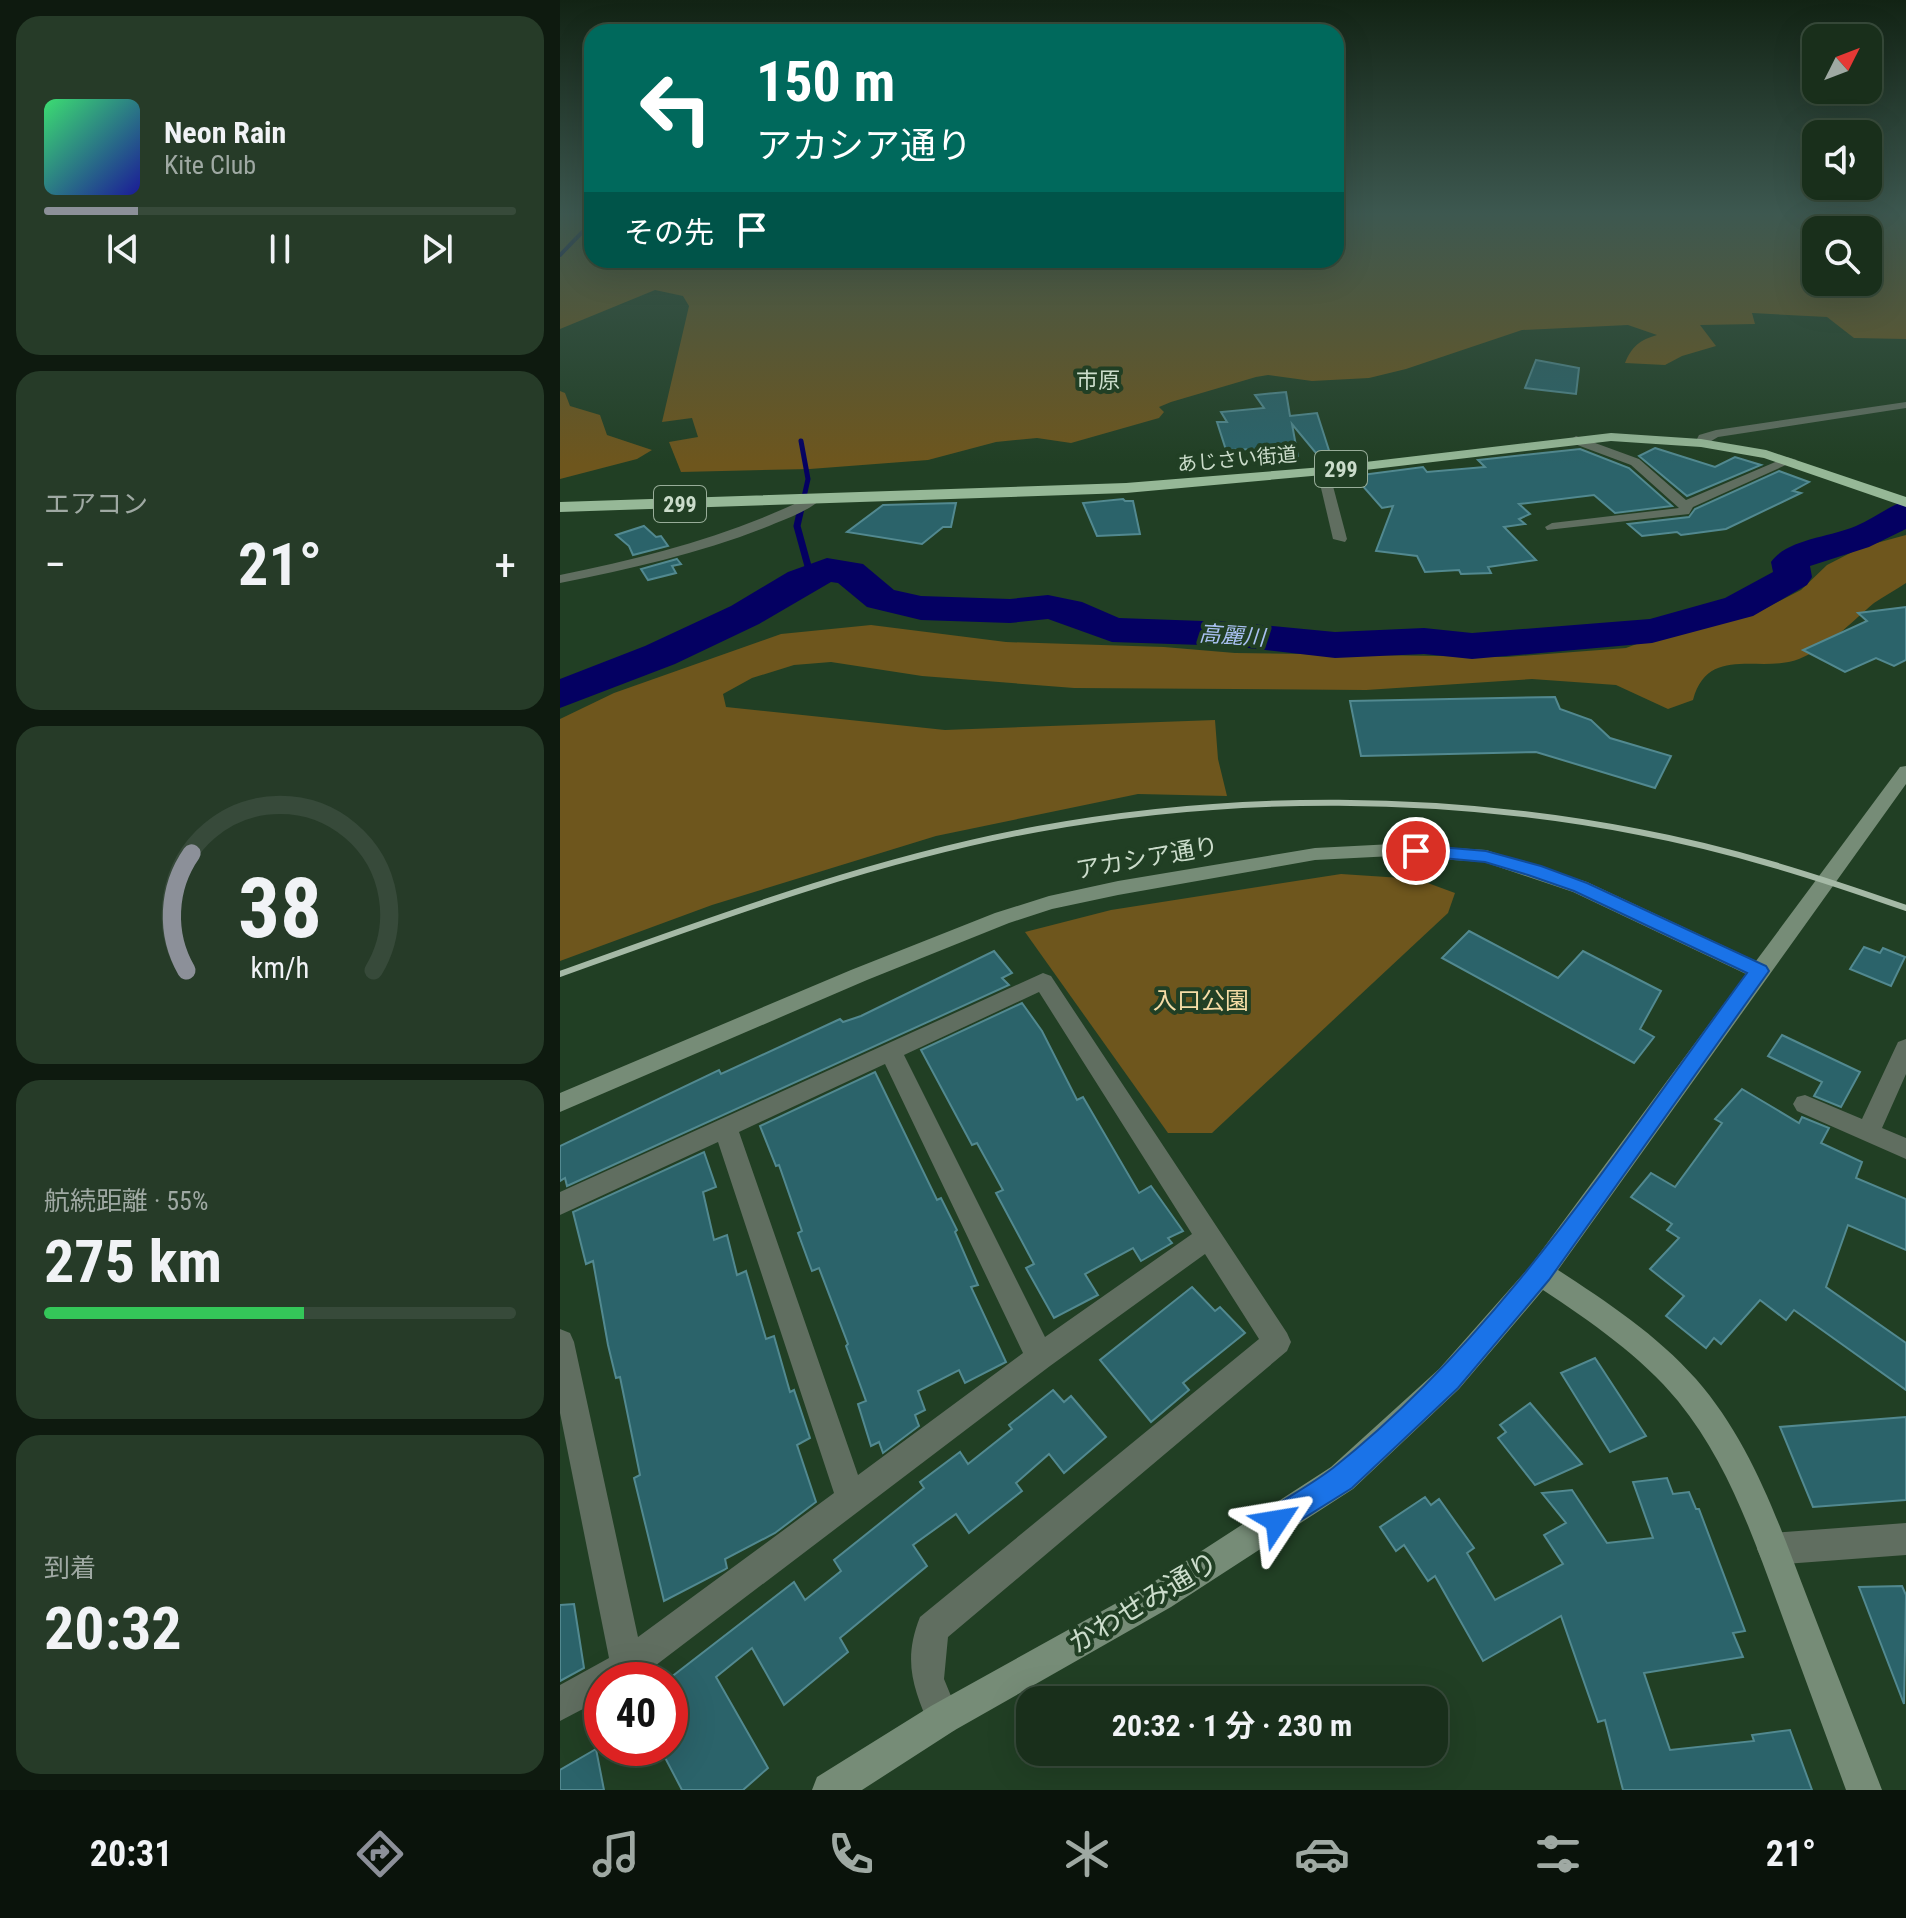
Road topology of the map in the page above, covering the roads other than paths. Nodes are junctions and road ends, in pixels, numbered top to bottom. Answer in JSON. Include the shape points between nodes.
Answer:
{"nodes":[{"id":1,"x":1906,"y":405,"type":"edge"},
{"id":2,"x":1576,"y":440,"type":"junction"},
{"id":3,"x":1701,"y":443,"type":"junction"},
{"id":4,"x":1791,"y":460,"type":"junction"},
{"id":5,"x":1323,"y":471,"type":"junction"},
{"id":6,"x":806,"y":500,"type":"junction"},
{"id":7,"x":1906,"y":502,"type":"edge"},
{"id":8,"x":1686,"y":505,"type":"junction"},
{"id":9,"x":560,"y":507,"type":"edge"},
{"id":10,"x":1552,"y":527,"type":"dead end"},
{"id":11,"x":1340,"y":539,"type":"dead end"},
{"id":12,"x":560,"y":579,"type":"edge"},
{"id":13,"x":1906,"y":771,"type":"edge"},
{"id":14,"x":1759,"y":971,"type":"junction"},
{"id":15,"x":1906,"y":1048,"type":"edge"},
{"id":16,"x":890,"y":1051,"type":"junction"},
{"id":17,"x":560,"y":1103,"type":"edge"},
{"id":18,"x":1805,"y":1104,"type":"dead end"},
{"id":19,"x":725,"y":1128,"type":"junction"},
{"id":20,"x":1868,"y":1132,"type":"junction"},
{"id":21,"x":1906,"y":1149,"type":"edge"},
{"id":22,"x":560,"y":1204,"type":"edge"},
{"id":23,"x":1208,"y":1237,"type":"junction"},
{"id":24,"x":1540,"y":1273,"type":"junction"},
{"id":25,"x":560,"y":1342,"type":"edge"},
{"id":26,"x":1040,"y":1357,"type":"junction"},
{"id":27,"x":851,"y":1498,"type":"junction"},
{"id":28,"x":1906,"y":1539,"type":"edge"},
{"id":29,"x":1773,"y":1549,"type":"junction"},
{"id":30,"x":609,"y":1662,"type":"edge"},
{"id":31,"x":629,"y":1662,"type":"edge"},
{"id":32,"x":584,"y":1690,"type":"edge"},
{"id":33,"x":560,"y":1704,"type":"edge"},
{"id":34,"x":943,"y":1718,"type":"junction"},
{"id":35,"x":830,"y":1790,"type":"edge"},
{"id":36,"x":1864,"y":1790,"type":"edge"}],
"edges":[{"from":1,"to":3,"type":"street","via":[[1716,434]]},
{"from":2,"to":3,"type":"highway","name":"あじさい街道","number":"299"},
{"from":2,"to":5,"type":"highway","name":"あじさい街道","number":"299"},
{"from":2,"to":8,"type":"street","via":[[1635,462]]},
{"from":3,"to":4,"type":"highway","name":"あじさい街道","number":"299"},
{"from":4,"to":7,"type":"highway","name":"あじさい街道","number":"299"},
{"from":4,"to":8,"type":"street"},
{"from":5,"to":6,"type":"highway","name":"あじさい街道","number":"299","via":[[1126,488]]},
{"from":5,"to":11,"type":"street"},
{"from":6,"to":9,"type":"highway","name":"あじさい街道","number":"299"},
{"from":6,"to":12,"type":"street","via":[[777,520]]},
{"from":8,"to":10,"type":"street","via":[[1684,511]]},
{"from":13,"to":14,"type":"street","name":"かわせみ通り"},
{"from":14,"to":17,"type":"street","name":"アカシア通り","via":[[1580,887],[1486,856],[1393,850],[1315,854],[1118,888],[1002,918]]},
{"from":14,"to":24,"type":"street","name":"かわせみ通り"},
{"from":15,"to":20,"type":"street"},
{"from":16,"to":19,"type":"street"},
{"from":16,"to":23,"type":"street","via":[[1043,981]]},
{"from":16,"to":26,"type":"street"},
{"from":18,"to":20,"type":"street"},
{"from":19,"to":22,"type":"street"},
{"from":19,"to":27,"type":"street"},
{"from":20,"to":21,"type":"street"},
{"from":23,"to":26,"type":"street"},
{"from":23,"to":34,"type":"street","via":[[1277,1342],[932,1629],[927,1679]]},
{"from":24,"to":29,"type":"street","via":[[1616,1322],[1688,1391],[1717,1429]]},
{"from":24,"to":34,"type":"street","name":"かわせみ通り","via":[[1449,1379],[1342,1478],[1160,1596]]},
{"from":25,"to":30,"type":"street"},
{"from":26,"to":27,"type":"street"},
{"from":27,"to":31,"type":"street"},
{"from":28,"to":29,"type":"street"},
{"from":29,"to":36,"type":"street"},
{"from":32,"to":33,"type":"street"},
{"from":34,"to":35,"type":"street","name":"かわせみ通り"}]}
